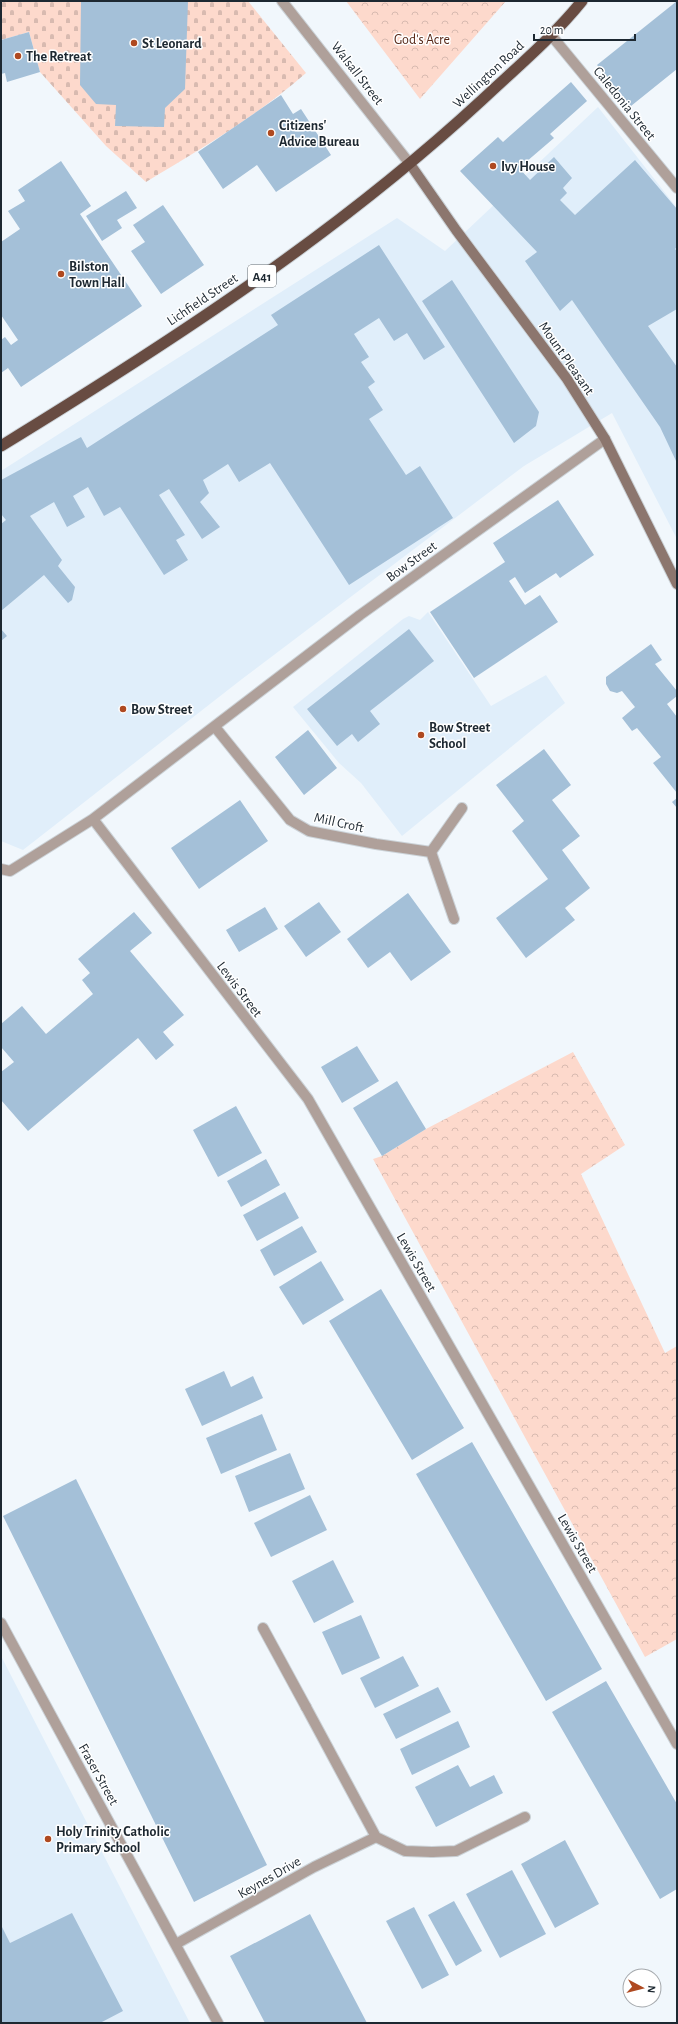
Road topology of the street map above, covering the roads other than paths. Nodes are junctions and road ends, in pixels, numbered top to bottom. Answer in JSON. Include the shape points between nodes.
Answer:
{"nodes":[{"id":1,"x":282,"y":1,"type":"edge"},
{"id":2,"x":582,"y":1,"type":"edge"},
{"id":3,"x":551,"y":35,"type":"junction"},
{"id":4,"x":410,"y":164,"type":"junction"},
{"id":5,"x":677,"y":188,"type":"edge"},
{"id":6,"x":605,"y":439,"type":"junction"},
{"id":7,"x":1,"y":446,"type":"edge"},
{"id":8,"x":677,"y":584,"type":"edge"},
{"id":9,"x":214,"y":727,"type":"junction"},
{"id":10,"x":462,"y":808,"type":"dead end"},
{"id":11,"x":93,"y":820,"type":"junction"},
{"id":12,"x":431,"y":852,"type":"junction"},
{"id":13,"x":6,"y":870,"type":"edge"},
{"id":14,"x":454,"y":918,"type":"dead end"},
{"id":15,"x":1,"y":1623,"type":"edge"},
{"id":16,"x":263,"y":1628,"type":"dead end"},
{"id":17,"x":677,"y":1744,"type":"edge"},
{"id":18,"x":525,"y":1817,"type":"dead end"},
{"id":19,"x":376,"y":1837,"type":"junction"},
{"id":20,"x":176,"y":1944,"type":"junction"},
{"id":21,"x":218,"y":2023,"type":"edge"}],
"edges":[{"from":1,"to":4,"type":"street","name":"Walsall Street"},
{"from":2,"to":3,"type":"highway","name":"Wellington Road","number":"A41"},
{"from":3,"to":4,"type":"highway","name":"Wellington Road","number":"A41"},
{"from":3,"to":5,"type":"street","name":"Caledonia Street"},
{"from":4,"to":6,"type":"main road","name":"Mount Pleasant","via":[[567,379]]},
{"from":4,"to":7,"type":"highway","name":"Lichfield Street","number":"A41","via":[[338,222],[272,269],[108,380]]},
{"from":6,"to":8,"type":"main road","name":"Mount Pleasant"},
{"from":6,"to":9,"type":"street","name":"Bow Street","via":[[360,615]]},
{"from":9,"to":11,"type":"street","name":"Bow Street"},
{"from":9,"to":12,"type":"street","name":"Mill Croft","via":[[290,820],[309,831]]},
{"from":10,"to":12,"type":"street"},
{"from":11,"to":13,"type":"street","name":"Bow Street"},
{"from":11,"to":17,"type":"street","name":"Lewis Street","via":[[308,1099]]},
{"from":12,"to":14,"type":"street"},
{"from":15,"to":20,"type":"street","name":"Fraser Street"},
{"from":16,"to":19,"type":"street"},
{"from":18,"to":19,"type":"street","via":[[456,1851],[405,1851]]},
{"from":19,"to":20,"type":"street","name":"Keynes Drive"},
{"from":20,"to":21,"type":"street","name":"Fraser Street"}]}
